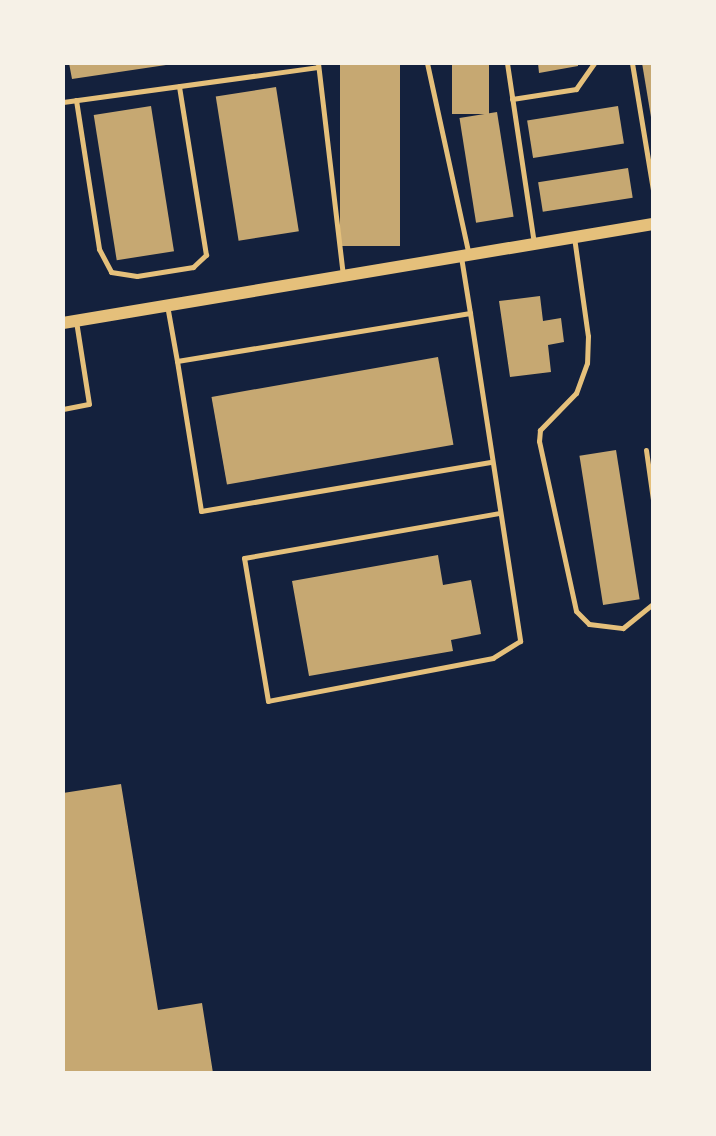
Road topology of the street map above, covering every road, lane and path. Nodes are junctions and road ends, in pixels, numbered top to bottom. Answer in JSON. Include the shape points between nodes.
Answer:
{"nodes":[{"id":1,"x":427,"y":63,"type":"edge"},
{"id":2,"x":507,"y":63,"type":"edge"},
{"id":3,"x":594,"y":63,"type":"edge"},
{"id":4,"x":632,"y":63,"type":"edge"},
{"id":5,"x":318,"y":65,"type":"edge"},
{"id":6,"x":179,"y":86,"type":"junction"},
{"id":7,"x":512,"y":99,"type":"junction"},
{"id":8,"x":76,"y":100,"type":"junction"},
{"id":9,"x":63,"y":102,"type":"edge"},
{"id":10,"x":653,"y":190,"type":"edge"},
{"id":11,"x":653,"y":223,"type":"edge"},
{"id":12,"x":574,"y":237,"type":"junction"},
{"id":13,"x":534,"y":244,"type":"junction"},
{"id":14,"x":465,"y":255,"type":"junction"},
{"id":15,"x":343,"y":276,"type":"junction"},
{"id":16,"x":167,"y":305,"type":"junction"},
{"id":17,"x":470,"y":313,"type":"junction"},
{"id":18,"x":70,"y":322,"type":"edge"},
{"id":19,"x":177,"y":361,"type":"junction"},
{"id":20,"x":63,"y":409,"type":"edge"},
{"id":21,"x":646,"y":450,"type":"dead end"},
{"id":22,"x":492,"y":462,"type":"junction"},
{"id":23,"x":653,"y":500,"type":"edge"},
{"id":24,"x":500,"y":513,"type":"junction"},
{"id":25,"x":653,"y":604,"type":"edge"}],
"edges":[{"from":1,"to":14,"type":"lane"},
{"from":2,"to":7,"type":"lane"},
{"from":3,"to":7,"type":"lane","via":[[576,89]]},
{"from":4,"to":10,"type":"lane"},
{"from":5,"to":6,"type":"lane"},
{"from":5,"to":15,"type":"lane"},
{"from":6,"to":8,"type":"lane"},
{"from":6,"to":8,"type":"lane","via":[[206,255],[193,267],[137,276],[111,272],[99,249]]},
{"from":7,"to":13,"type":"lane"},
{"from":8,"to":9,"type":"lane"},
{"from":11,"to":12,"type":"street"},
{"from":12,"to":13,"type":"street"},
{"from":12,"to":25,"type":"lane","via":[[589,336],[587,363],[576,393],[540,430],[545,467],[576,611],[596,626],[623,628]]},
{"from":13,"to":14,"type":"street"},
{"from":14,"to":15,"type":"street"},
{"from":14,"to":17,"type":"lane"},
{"from":15,"to":16,"type":"street"},
{"from":16,"to":18,"type":"street"},
{"from":16,"to":19,"type":"lane"},
{"from":17,"to":19,"type":"lane"},
{"from":17,"to":22,"type":"lane"},
{"from":18,"to":20,"type":"lane","via":[[89,404]]},
{"from":19,"to":22,"type":"lane","via":[[201,511]]},
{"from":21,"to":23,"type":"lane"},
{"from":22,"to":24,"type":"lane"},
{"from":24,"to":24,"type":"lane","via":[[520,641],[493,658],[268,701],[244,558]]}]}
